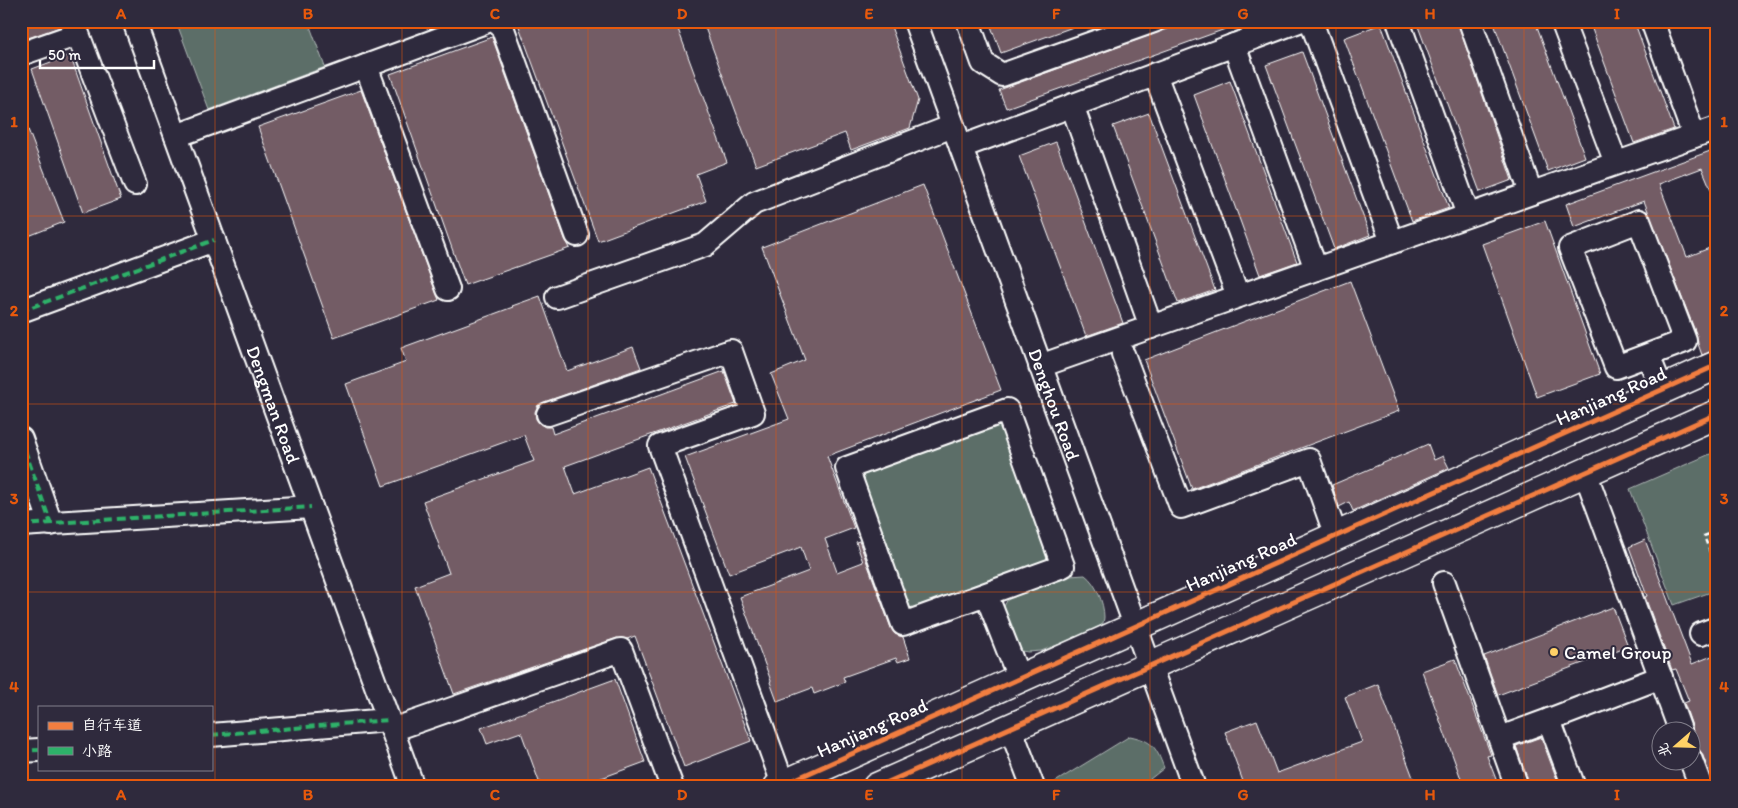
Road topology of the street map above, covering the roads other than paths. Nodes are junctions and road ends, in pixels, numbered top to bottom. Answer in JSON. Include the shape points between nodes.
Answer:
{"nodes":[{"id":1,"x":134,"y":21,"type":"edge"},
{"id":2,"x":488,"y":21,"type":"edge"},
{"id":3,"x":500,"y":21,"type":"edge"},
{"id":4,"x":915,"y":21,"type":"edge"},
{"id":5,"x":968,"y":21,"type":"edge"},
{"id":6,"x":1154,"y":21,"type":"edge"},
{"id":7,"x":1298,"y":21,"type":"edge"},
{"id":8,"x":1311,"y":21,"type":"edge"},
{"id":9,"x":1398,"y":21,"type":"edge"},
{"id":10,"x":1470,"y":21,"type":"edge"},
{"id":11,"x":1562,"y":21,"type":"edge"},
{"id":12,"x":1652,"y":21,"type":"edge"},
{"id":13,"x":1234,"y":46,"type":"junction"},
{"id":14,"x":21,"y":54,"type":"edge"},
{"id":15,"x":366,"y":66,"type":"junction"},
{"id":16,"x":1155,"y":74,"type":"junction"},
{"id":17,"x":1072,"y":105,"type":"junction"},
{"id":18,"x":953,"y":126,"type":"junction"},
{"id":19,"x":1717,"y":128,"type":"edge"},
{"id":20,"x":176,"y":136,"type":"junction"},
{"id":21,"x":1694,"y":136,"type":"junction"},
{"id":22,"x":961,"y":147,"type":"junction"},
{"id":23,"x":1616,"y":163,"type":"junction"},
{"id":24,"x":134,"y":184,"type":"dead end"},
{"id":25,"x":1531,"y":193,"type":"junction"},
{"id":26,"x":1468,"y":215,"type":"junction"},
{"id":27,"x":577,"y":235,"type":"dead end"},
{"id":28,"x":214,"y":240,"type":"junction"},
{"id":29,"x":1392,"y":242,"type":"junction"},
{"id":30,"x":1316,"y":269,"type":"junction"},
{"id":31,"x":448,"y":289,"type":"dead end"},
{"id":32,"x":1238,"y":296,"type":"junction"},
{"id":33,"x":557,"y":297,"type":"dead end"},
{"id":34,"x":21,"y":311,"type":"edge"},
{"id":35,"x":1151,"y":327,"type":"junction"},
{"id":36,"x":1123,"y":354,"type":"dead end"},
{"id":37,"x":1648,"y":355,"type":"junction"},
{"id":38,"x":1717,"y":365,"type":"edge"},
{"id":39,"x":1040,"y":366,"type":"junction"},
{"id":40,"x":1662,"y":390,"type":"junction"},
{"id":41,"x":548,"y":414,"type":"dead end"},
{"id":42,"x":1717,"y":414,"type":"edge"},
{"id":43,"x":21,"y":439,"type":"edge"},
{"id":44,"x":1585,"y":472,"type":"junction"},
{"id":45,"x":311,"y":508,"type":"junction"},
{"id":46,"x":51,"y":524,"type":"junction"},
{"id":47,"x":21,"y":525,"type":"edge"},
{"id":48,"x":1336,"y":536,"type":"junction"},
{"id":49,"x":1444,"y":583,"type":"dead end"},
{"id":50,"x":986,"y":594,"type":"junction"},
{"id":51,"x":1134,"y":626,"type":"junction"},
{"id":52,"x":1149,"y":665,"type":"junction"},
{"id":53,"x":1661,"y":677,"type":"junction"},
{"id":54,"x":1019,"y":678,"type":"junction"},
{"id":55,"x":1549,"y":720,"type":"junction"},
{"id":56,"x":1676,"y":720,"type":"edge"},
{"id":57,"x":390,"y":725,"type":"junction"},
{"id":58,"x":1010,"y":727,"type":"junction"},
{"id":59,"x":212,"y":735,"type":"edge"},
{"id":60,"x":1500,"y":738,"type":"junction"},
{"id":61,"x":38,"y":750,"type":"edge"},
{"id":62,"x":21,"y":751,"type":"edge"},
{"id":63,"x":1695,"y":770,"type":"edge"},
{"id":64,"x":780,"y":786,"type":"edge"},
{"id":65,"x":413,"y":787,"type":"edge"},
{"id":66,"x":672,"y":787,"type":"edge"},
{"id":67,"x":877,"y":787,"type":"edge"},
{"id":68,"x":1033,"y":787,"type":"edge"},
{"id":69,"x":1194,"y":787,"type":"edge"},
{"id":70,"x":1517,"y":787,"type":"edge"},
{"id":71,"x":1574,"y":787,"type":"edge"},
{"id":72,"x":1701,"y":787,"type":"edge"}],
"edges":[{"from":1,"to":20,"type":"street","name":"Dengman Road"},
{"from":2,"to":15,"type":"street"},
{"from":3,"to":27,"type":"street"},
{"from":4,"to":18,"type":"street","name":"Denghou Road"},
{"from":5,"to":6,"type":"street","via":[[983,63],[1002,75]]},
{"from":7,"to":13,"type":"street"},
{"from":8,"to":29,"type":"street"},
{"from":9,"to":26,"type":"street"},
{"from":10,"to":25,"type":"street"},
{"from":11,"to":23,"type":"street"},
{"from":12,"to":21,"type":"street"},
{"from":13,"to":16,"type":"street"},
{"from":13,"to":30,"type":"street"},
{"from":14,"to":24,"type":"street","via":[[78,34]]},
{"from":15,"to":20,"type":"street"},
{"from":15,"to":31,"type":"street"},
{"from":16,"to":17,"type":"street"},
{"from":16,"to":32,"type":"street"},
{"from":17,"to":22,"type":"street"},
{"from":17,"to":35,"type":"street"},
{"from":18,"to":22,"type":"street","name":"Denghou Road"},
{"from":18,"to":33,"type":"street","via":[[754,203],[705,245]]},
{"from":19,"to":21,"type":"street"},
{"from":20,"to":28,"type":"street","name":"Dengman Road"},
{"from":21,"to":23,"type":"street"},
{"from":22,"to":39,"type":"street","name":"Denghou Road"},
{"from":23,"to":25,"type":"street"},
{"from":25,"to":26,"type":"street"},
{"from":26,"to":29,"type":"street"},
{"from":28,"to":34,"type":"street"},
{"from":28,"to":45,"type":"street","name":"Dengman Road"},
{"from":29,"to":30,"type":"street"},
{"from":30,"to":32,"type":"street"},
{"from":32,"to":35,"type":"street"},
{"from":35,"to":39,"type":"street"},
{"from":36,"to":48,"type":"street","via":[[1181,507],[1309,460]]},
{"from":37,"to":37,"type":"street","via":[[1616,367],[1570,248],[1639,222],[1685,341]]},
{"from":37,"to":40,"type":"street"},
{"from":38,"to":40,"type":"main road","name":"Hanjiang Road"},
{"from":39,"to":51,"type":"street","name":"Denghou Road"},
{"from":40,"to":48,"type":"main road","name":"Hanjiang Road"},
{"from":41,"to":64,"type":"street","via":[[730,351],[753,413],[660,446]]},
{"from":42,"to":44,"type":"main road"},
{"from":43,"to":46,"type":"street"},
{"from":44,"to":52,"type":"main road"},
{"from":44,"to":53,"type":"street"},
{"from":45,"to":46,"type":"street"},
{"from":45,"to":57,"type":"street","name":"Dengman Road"},
{"from":46,"to":47,"type":"street"},
{"from":48,"to":51,"type":"main road","name":"Hanjiang Road"},
{"from":49,"to":60,"type":"street"},
{"from":50,"to":50,"type":"street","via":[[1063,566],[1007,410],[847,468],[904,624]]},
{"from":50,"to":54,"type":"street"},
{"from":51,"to":52,"type":"street","name":"Denghou Road"},
{"from":51,"to":54,"type":"main road","name":"Hanjiang Road"},
{"from":52,"to":58,"type":"main road"},
{"from":52,"to":69,"type":"street","name":"Denghou Road"},
{"from":53,"to":55,"type":"street"},
{"from":53,"to":56,"type":"street"},
{"from":54,"to":64,"type":"main road","name":"Hanjiang Road"},
{"from":55,"to":60,"type":"street"},
{"from":55,"to":71,"type":"street"},
{"from":57,"to":59,"type":"street"},
{"from":57,"to":65,"type":"street","name":"Dengman Road"},
{"from":57,"to":66,"type":"street","via":[[621,650]]},
{"from":58,"to":67,"type":"main road"},
{"from":58,"to":68,"type":"street"},
{"from":60,"to":70,"type":"street"},
{"from":61,"to":62,"type":"street"},
{"from":63,"to":72,"type":"street"}]}
